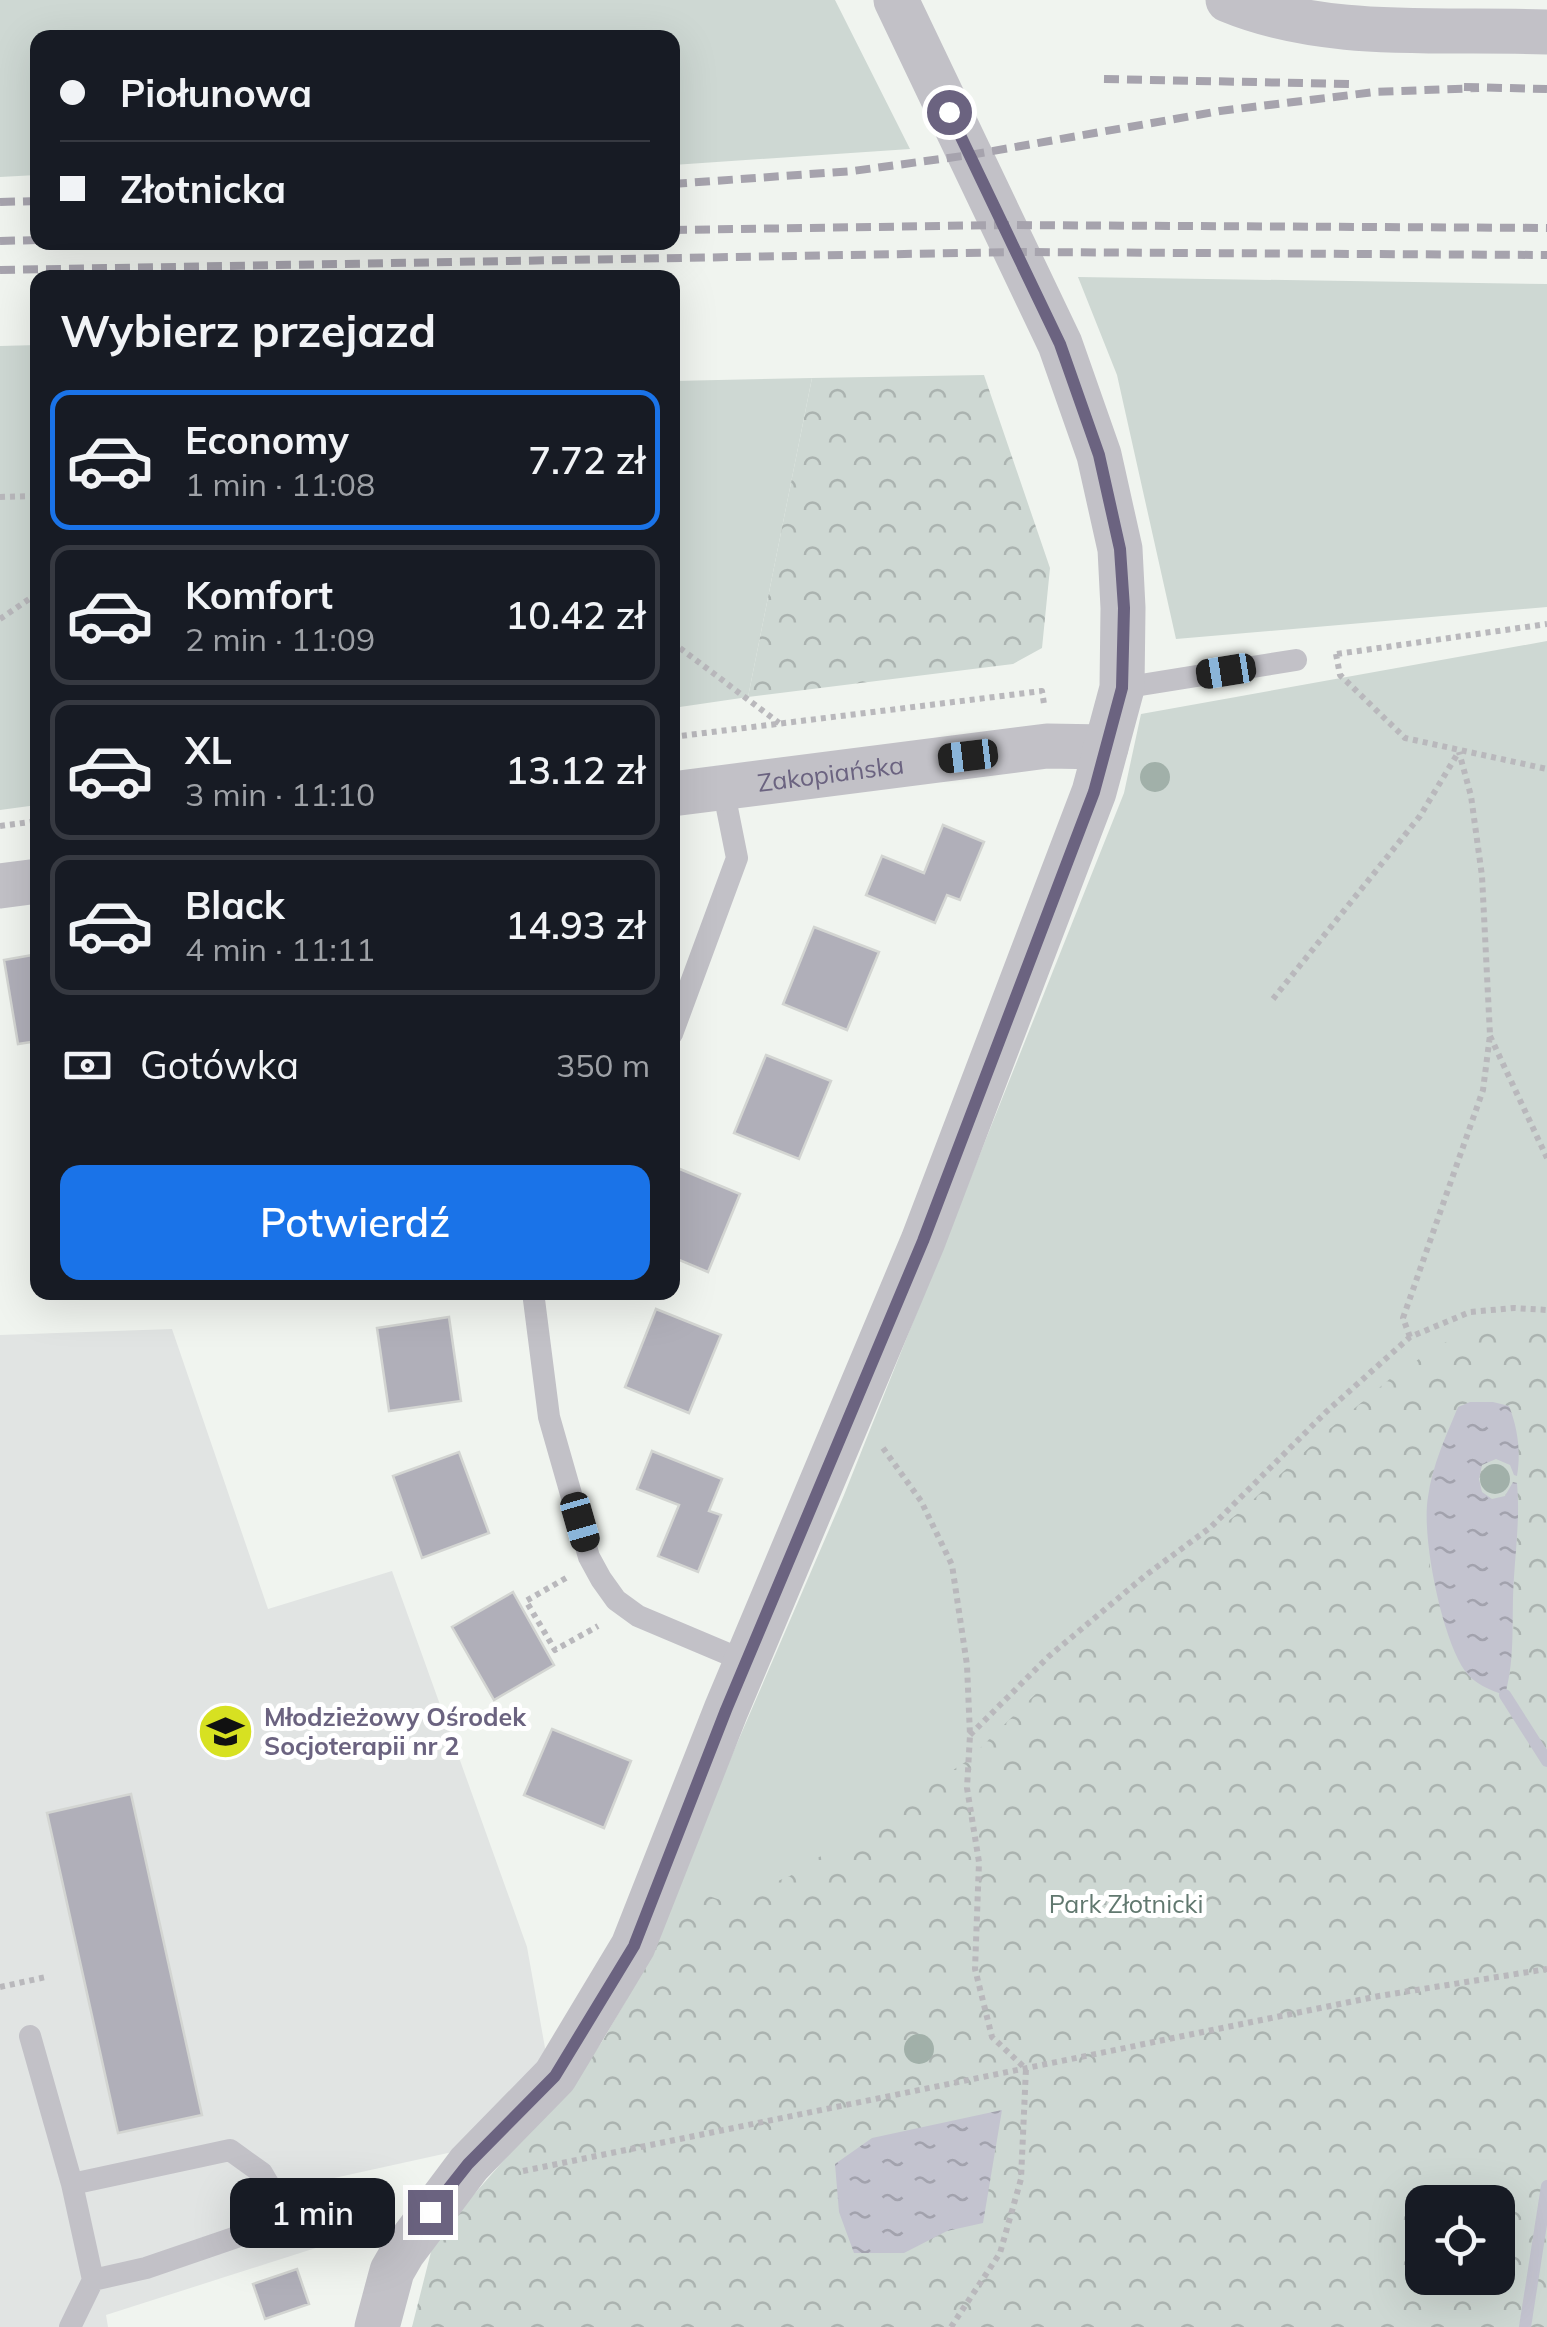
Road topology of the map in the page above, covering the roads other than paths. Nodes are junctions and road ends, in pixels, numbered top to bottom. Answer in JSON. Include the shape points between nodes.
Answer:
{"nodes":[{"id":1,"x":896,"y":0,"type":"edge"},
{"id":2,"x":1228,"y":0,"type":"edge"},
{"id":3,"x":1547,"y":32,"type":"edge"},
{"id":4,"x":1296,"y":660,"type":"road end"},
{"id":5,"x":1122,"y":688,"type":"junction"},
{"id":6,"x":1106,"y":746,"type":"junction"},
{"id":7,"x":723,"y":788,"type":"junction"},
{"id":8,"x":680,"y":793,"type":"edge"},
{"id":9,"x":30,"y":882,"type":"edge"},
{"id":10,"x":0,"y":886,"type":"edge"},
{"id":11,"x":680,"y":1012,"type":"edge"},
{"id":12,"x":534,"y":1300,"type":"edge"},
{"id":13,"x":746,"y":1662,"type":"junction"},
{"id":14,"x":30,"y":2036,"type":"dead end"},
{"id":15,"x":72,"y":2184,"type":"junction"},
{"id":16,"x":319,"y":2215,"type":"dead end"},
{"id":17,"x":289,"y":2219,"type":"junction"},
{"id":18,"x":93,"y":2280,"type":"junction"},
{"id":19,"x":70,"y":2327,"type":"edge"},
{"id":20,"x":377,"y":2327,"type":"edge"}],
"edges":[{"from":1,"to":5,"type":"street","via":[[1060,344],[1099,455],[1120,549]]},
{"from":2,"to":3,"type":"street","via":[[1266,16],[1356,28]]},
{"from":4,"to":5,"type":"lane"},
{"from":5,"to":6,"type":"street"},
{"from":6,"to":7,"type":"street","name":"Zakopiańska","via":[[1048,746]]},
{"from":6,"to":13,"type":"street","via":[[923,1241]]},
{"from":7,"to":8,"type":"street","name":"Zakopiańska"},
{"from":7,"to":11,"type":"lane","via":[[737,858]]},
{"from":9,"to":10,"type":"street"},
{"from":12,"to":13,"type":"lane","via":[[549,1416],[601,1578],[638,1616]]},
{"from":13,"to":20,"type":"street","via":[[634,1946],[555,2076],[468,2164],[403,2252]]},
{"from":14,"to":15,"type":"lane"},
{"from":15,"to":17,"type":"lane","via":[[230,2150],[262,2172]]},
{"from":15,"to":18,"type":"lane"},
{"from":16,"to":17,"type":"lane"},
{"from":17,"to":18,"type":"lane"},
{"from":18,"to":19,"type":"lane"}]}
